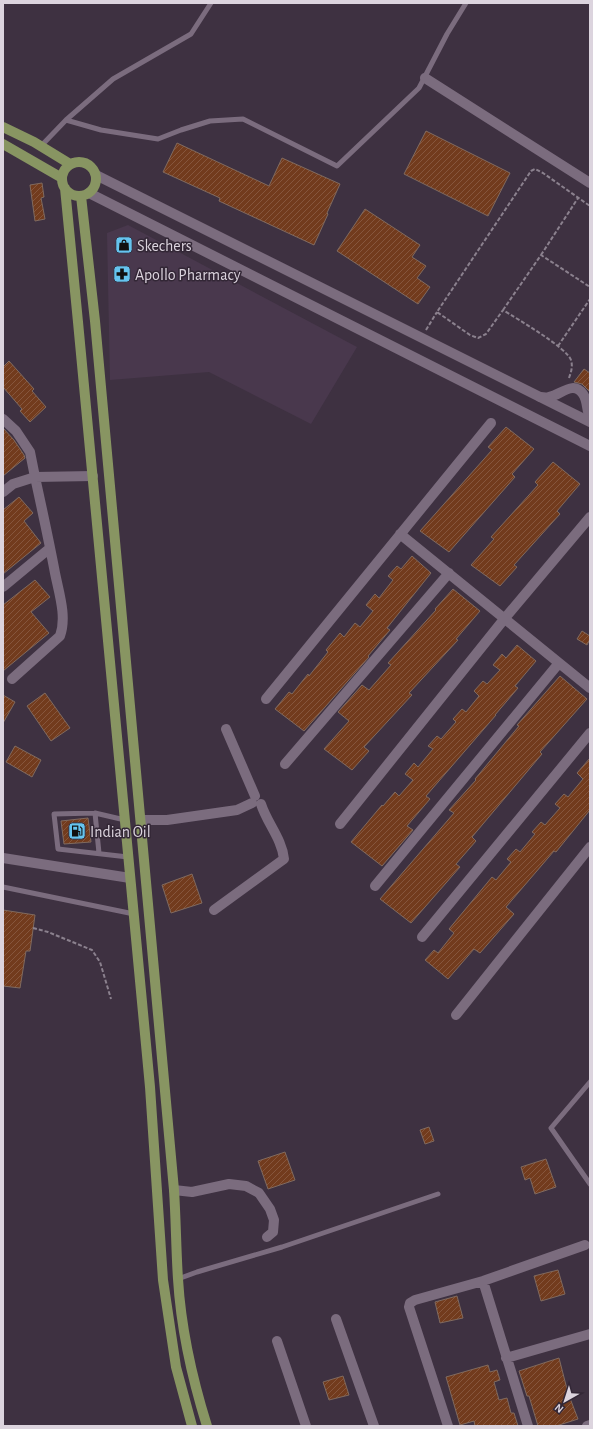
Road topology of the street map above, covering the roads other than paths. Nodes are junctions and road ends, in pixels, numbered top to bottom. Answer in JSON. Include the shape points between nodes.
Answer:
{"nodes":[{"id":1,"x":211,"y":3,"type":"edge"},
{"id":2,"x":466,"y":3,"type":"edge"},
{"id":3,"x":425,"y":78,"type":"junction"},
{"id":4,"x":66,"y":120,"type":"junction"},
{"id":5,"x":3,"y":127,"type":"edge"},
{"id":6,"x":3,"y":144,"type":"edge"},
{"id":7,"x":40,"y":146,"type":"junction"},
{"id":8,"x":70,"y":164,"type":"junction"},
{"id":9,"x":96,"y":175,"type":"junction"},
{"id":10,"x":62,"y":178,"type":"junction"},
{"id":11,"x":590,"y":183,"type":"edge"},
{"id":12,"x":65,"y":188,"type":"junction"},
{"id":13,"x":85,"y":195,"type":"junction"},
{"id":14,"x":540,"y":397,"type":"junction"},
{"id":15,"x":590,"y":418,"type":"edge"},
{"id":16,"x":3,"y":419,"type":"edge"},
{"id":17,"x":590,"y":422,"type":"edge"},
{"id":18,"x":491,"y":423,"type":"dead end"},
{"id":19,"x":590,"y":446,"type":"edge"},
{"id":20,"x":93,"y":476,"type":"junction"},
{"id":21,"x":35,"y":477,"type":"junction"},
{"id":22,"x":3,"y":492,"type":"edge"},
{"id":23,"x":590,"y":517,"type":"edge"},
{"id":24,"x":400,"y":534,"type":"junction"},
{"id":25,"x":50,"y":548,"type":"junction"},
{"id":26,"x":449,"y":573,"type":"junction"},
{"id":27,"x":3,"y":587,"type":"edge"},
{"id":28,"x":505,"y":618,"type":"junction"},
{"id":29,"x":559,"y":663,"type":"junction"},
{"id":30,"x":12,"y":679,"type":"dead end"},
{"id":31,"x":590,"y":688,"type":"edge"},
{"id":32,"x":266,"y":698,"type":"dead end"},
{"id":33,"x":226,"y":729,"type":"dead end"},
{"id":34,"x":590,"y":733,"type":"edge"},
{"id":35,"x":285,"y":764,"type":"dead end"},
{"id":36,"x":256,"y":801,"type":"junction"},
{"id":37,"x":95,"y":813,"type":"junction"},
{"id":38,"x":125,"y":820,"type":"junction"},
{"id":39,"x":141,"y":820,"type":"junction"},
{"id":40,"x":340,"y":824,"type":"dead end"},
{"id":41,"x":590,"y":847,"type":"edge"},
{"id":42,"x":99,"y":853,"type":"junction"},
{"id":43,"x":128,"y":857,"type":"junction"},
{"id":44,"x":3,"y":858,"type":"edge"},
{"id":45,"x":130,"y":878,"type":"junction"},
{"id":46,"x":375,"y":886,"type":"dead end"},
{"id":47,"x":3,"y":888,"type":"edge"},
{"id":48,"x":214,"y":910,"type":"dead end"},
{"id":49,"x":134,"y":914,"type":"junction"},
{"id":50,"x":422,"y":937,"type":"dead end"},
{"id":51,"x":456,"y":1015,"type":"dead end"},
{"id":52,"x":590,"y":1082,"type":"edge"},
{"id":53,"x":590,"y":1184,"type":"edge"},
{"id":54,"x":174,"y":1190,"type":"junction"},
{"id":55,"x":438,"y":1194,"type":"dead end"},
{"id":56,"x":267,"y":1237,"type":"dead end"},
{"id":57,"x":585,"y":1245,"type":"dead end"},
{"id":58,"x":178,"y":1279,"type":"junction"},
{"id":59,"x":482,"y":1281,"type":"junction"},
{"id":60,"x":336,"y":1319,"type":"dead end"},
{"id":61,"x":590,"y":1334,"type":"edge"},
{"id":62,"x":277,"y":1341,"type":"dead end"},
{"id":63,"x":506,"y":1358,"type":"junction"},
{"id":64,"x":590,"y":1425,"type":"edge"},
{"id":65,"x":192,"y":1426,"type":"edge"},
{"id":66,"x":207,"y":1426,"type":"edge"},
{"id":67,"x":306,"y":1426,"type":"edge"},
{"id":68,"x":374,"y":1426,"type":"edge"},
{"id":69,"x":448,"y":1426,"type":"edge"},
{"id":70,"x":528,"y":1426,"type":"edge"},
{"id":71,"x":587,"y":1426,"type":"edge"}],
"edges":[{"from":1,"to":4,"type":"lane","via":[[191,34],[113,79]]},
{"from":2,"to":3,"type":"lane"},
{"from":3,"to":4,"type":"lane","via":[[419,88],[337,166],[243,119],[210,121],[158,139],[101,130]]},
{"from":3,"to":11,"type":"street"},
{"from":4,"to":7,"type":"lane"},
{"from":5,"to":7,"type":"main road"},
{"from":6,"to":10,"type":"main road"},
{"from":7,"to":8,"type":"main road"},
{"from":8,"to":9,"type":"main road","via":[[84,162],[94,169]]},
{"from":8,"to":10,"type":"main road","via":[[64,170]]},
{"from":9,"to":13,"type":"main road","via":[[95,186]]},
{"from":9,"to":14,"type":"street"},
{"from":10,"to":12,"type":"main road"},
{"from":12,"to":13,"type":"main road","via":[[71,194]]},
{"from":12,"to":20,"type":"main road"},
{"from":13,"to":19,"type":"street"},
{"from":13,"to":39,"type":"main road"},
{"from":14,"to":15,"type":"street","via":[[549,397],[567,389],[578,388],[586,399]]},
{"from":14,"to":17,"type":"street"},
{"from":16,"to":21,"type":"street","via":[[16,431],[30,452]]},
{"from":18,"to":24,"type":"street"},
{"from":20,"to":21,"type":"street"},
{"from":20,"to":38,"type":"main road"},
{"from":21,"to":22,"type":"street","via":[[13,484]]},
{"from":21,"to":25,"type":"street"},
{"from":23,"to":28,"type":"street"},
{"from":24,"to":26,"type":"street"},
{"from":24,"to":32,"type":"street"},
{"from":25,"to":27,"type":"street"},
{"from":25,"to":30,"type":"street","via":[[63,628],[60,636]]},
{"from":26,"to":28,"type":"street"},
{"from":26,"to":35,"type":"street"},
{"from":28,"to":29,"type":"street"},
{"from":28,"to":40,"type":"street"},
{"from":29,"to":31,"type":"street"},
{"from":29,"to":46,"type":"street"},
{"from":33,"to":36,"type":"street"},
{"from":34,"to":50,"type":"street"},
{"from":36,"to":39,"type":"street","via":[[237,810],[167,820]]},
{"from":36,"to":48,"type":"street","via":[[284,851],[284,859]]},
{"from":37,"to":38,"type":"lane"},
{"from":37,"to":42,"type":"lane"},
{"from":37,"to":42,"type":"lane","via":[[54,814],[58,849]]},
{"from":38,"to":43,"type":"main road"},
{"from":39,"to":54,"type":"main road"},
{"from":41,"to":51,"type":"street"},
{"from":42,"to":43,"type":"lane"},
{"from":43,"to":45,"type":"main road"},
{"from":44,"to":45,"type":"street"},
{"from":45,"to":49,"type":"main road"},
{"from":47,"to":49,"type":"lane"},
{"from":49,"to":65,"type":"main road","via":[[150,1087],[163,1280],[176,1367]]},
{"from":52,"to":53,"type":"lane","via":[[551,1128]]},
{"from":54,"to":56,"type":"street","via":[[192,1192],[230,1184],[246,1186],[259,1193],[270,1209],[274,1220],[273,1232]]},
{"from":54,"to":58,"type":"main road"},
{"from":55,"to":58,"type":"lane"},
{"from":57,"to":59,"type":"street"},
{"from":58,"to":66,"type":"main road","via":[[183,1326]]},
{"from":59,"to":63,"type":"street"},
{"from":59,"to":69,"type":"street","via":[[415,1300],[409,1307]]},
{"from":60,"to":68,"type":"street"},
{"from":61,"to":63,"type":"street"},
{"from":62,"to":67,"type":"street"},
{"from":63,"to":70,"type":"street"},
{"from":64,"to":71,"type":"street"}]}
